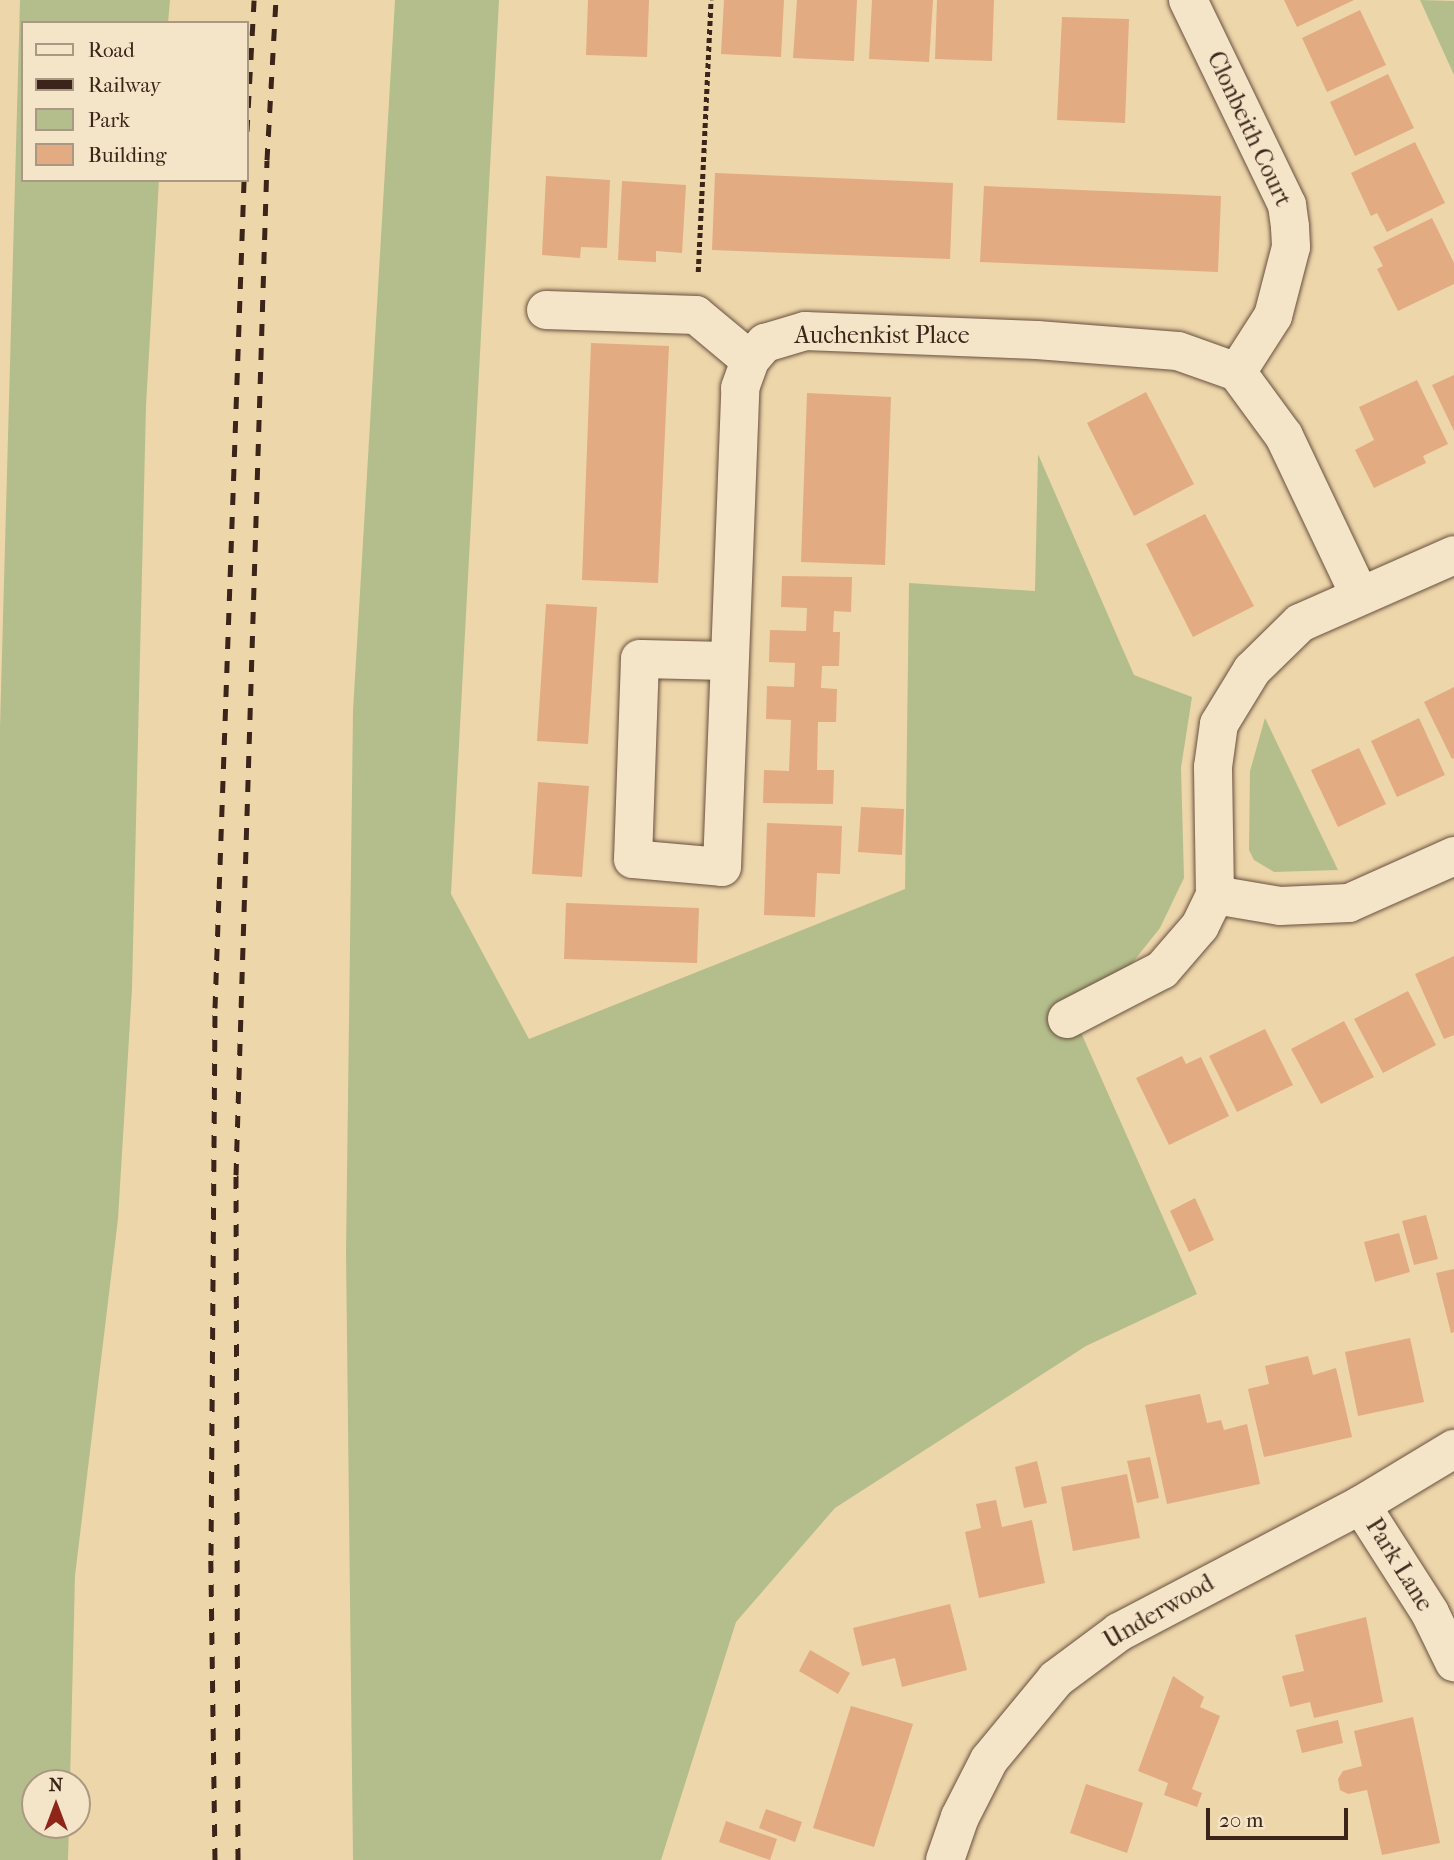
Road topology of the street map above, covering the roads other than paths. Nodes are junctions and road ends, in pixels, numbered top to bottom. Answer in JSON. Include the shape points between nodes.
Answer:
{"nodes":[{"id":1,"x":1188,"y":0,"type":"edge"},
{"id":2,"x":546,"y":310,"type":"dead end"},
{"id":3,"x":750,"y":360,"type":"junction"},
{"id":4,"x":1237,"y":372,"type":"junction"},
{"id":5,"x":1454,"y":555,"type":"edge"},
{"id":6,"x":1360,"y":596,"type":"junction"},
{"id":7,"x":728,"y":661,"type":"junction"},
{"id":8,"x":1454,"y":856,"type":"edge"},
{"id":9,"x":1215,"y":895,"type":"junction"},
{"id":10,"x":1067,"y":1019,"type":"dead end"},
{"id":11,"x":1454,"y":1450,"type":"edge"},
{"id":12,"x":1361,"y":1506,"type":"junction"},
{"id":13,"x":1454,"y":1662,"type":"edge"},
{"id":14,"x":945,"y":1860,"type":"edge"}],
"edges":[{"from":1,"to":4,"type":"street","name":"Clonbeith Court","via":[[1287,205],[1290,227],[1291,247],[1273,316]]},
{"from":2,"to":3,"type":"street","via":[[696,315]]},
{"from":3,"to":4,"type":"street","name":"Auchenkist Place","via":[[765,344],[806,331],[1178,351]]},
{"from":3,"to":7,"type":"street","via":[[740,388]]},
{"from":4,"to":6,"type":"street","via":[[1284,436]]},
{"from":5,"to":6,"type":"street"},
{"from":6,"to":9,"type":"street","via":[[1300,623],[1273,646],[1252,670],[1219,724],[1213,767]]},
{"from":7,"to":7,"type":"street","via":[[640,659],[633,859],[722,867]]},
{"from":8,"to":9,"type":"street","via":[[1349,903],[1280,906]]},
{"from":9,"to":10,"type":"street","via":[[1200,926],[1162,970]]},
{"from":11,"to":12,"type":"street","name":"Underwood"},
{"from":12,"to":13,"type":"street","name":"Park Lane","via":[[1430,1613]]},
{"from":12,"to":14,"type":"street","name":"Underwood","via":[[1118,1632],[1056,1679],[989,1760],[960,1817]]}]}
